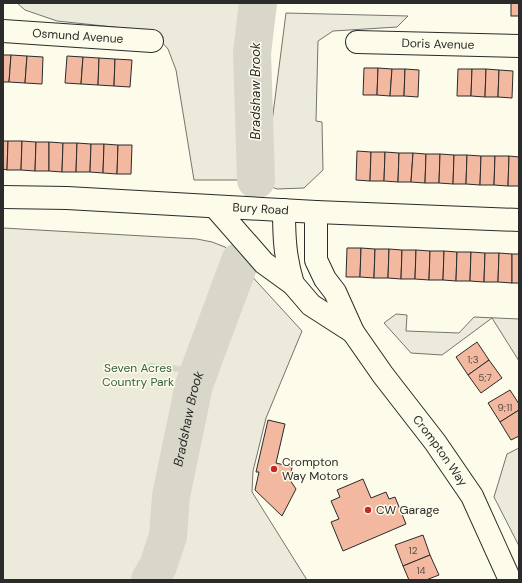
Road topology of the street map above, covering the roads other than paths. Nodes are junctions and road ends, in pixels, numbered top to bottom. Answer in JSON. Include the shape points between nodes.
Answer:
{"nodes":[{"id":1,"x":3,"y":31,"type":"edge"},
{"id":2,"x":152,"y":41,"type":"dead end"},
{"id":3,"x":357,"y":42,"type":"dead end"},
{"id":4,"x":519,"y":46,"type":"edge"},
{"id":5,"x":3,"y":197,"type":"edge"},
{"id":6,"x":215,"y":207,"type":"junction"},
{"id":7,"x":284,"y":210,"type":"junction"},
{"id":8,"x":316,"y":212,"type":"junction"},
{"id":9,"x":519,"y":220,"type":"edge"},
{"id":10,"x":292,"y":284,"type":"junction"},
{"id":11,"x":353,"y":332,"type":"junction"},
{"id":12,"x":510,"y":580,"type":"edge"}],
"edges":[{"from":1,"to":2,"type":"main road","name":"Osmund Avenue"},
{"from":3,"to":4,"type":"main road","name":"Doris Avenue"},
{"from":5,"to":6,"type":"main road","name":"Bury Road","via":[[67,198]]},
{"from":6,"to":7,"type":"main road","name":"Bury Road"},
{"from":6,"to":10,"type":"main road","name":"Crompton Way","via":[[264,263]]},
{"from":7,"to":8,"type":"main road","name":"Bury Road"},
{"from":7,"to":10,"type":"main road","via":[[285,251]]},
{"from":8,"to":9,"type":"main road","name":"Bury Road"},
{"from":8,"to":11,"type":"main road","name":"Crompton Way","via":[[316,260],[335,292]]},
{"from":10,"to":11,"type":"main road","name":"Crompton Way","via":[[311,305]]},
{"from":11,"to":12,"type":"main road","name":"Crompton Way","via":[[472,496]]}]}
